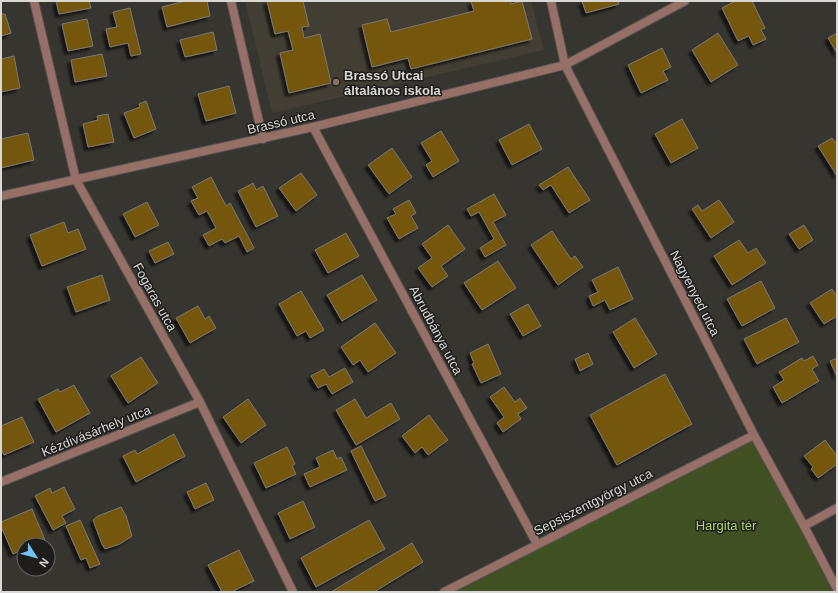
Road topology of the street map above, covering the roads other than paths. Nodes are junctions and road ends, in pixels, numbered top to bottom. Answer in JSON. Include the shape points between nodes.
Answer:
{"nodes":[{"id":1,"x":34,"y":1,"type":"edge"},
{"id":2,"x":232,"y":1,"type":"edge"},
{"id":3,"x":551,"y":1,"type":"edge"},
{"id":4,"x":685,"y":1,"type":"edge"},
{"id":5,"x":565,"y":65,"type":"junction"},
{"id":6,"x":313,"y":127,"type":"junction"},
{"id":7,"x":263,"y":138,"type":"junction"},
{"id":8,"x":76,"y":180,"type":"junction"},
{"id":9,"x":1,"y":196,"type":"edge"},
{"id":10,"x":200,"y":402,"type":"junction"},
{"id":11,"x":754,"y":435,"type":"junction"},
{"id":12,"x":1,"y":482,"type":"edge"},
{"id":13,"x":837,"y":508,"type":"edge"},
{"id":14,"x":804,"y":526,"type":"junction"},
{"id":15,"x":538,"y":544,"type":"junction"},
{"id":16,"x":837,"y":589,"type":"edge"},
{"id":17,"x":293,"y":592,"type":"edge"},
{"id":18,"x":444,"y":592,"type":"edge"}],
"edges":[{"from":1,"to":8,"type":"street","name":"Fogaras utca"},
{"from":2,"to":7,"type":"street"},
{"from":3,"to":5,"type":"street","name":"Nagyenyed utca"},
{"from":4,"to":5,"type":"street","name":"Brassó utca"},
{"from":5,"to":6,"type":"street","name":"Brassó utca"},
{"from":5,"to":11,"type":"street","name":"Nagyenyed utca"},
{"from":6,"to":7,"type":"street","name":"Brassó utca"},
{"from":6,"to":15,"type":"street","name":"Abrudbánya utca"},
{"from":7,"to":8,"type":"street","name":"Brassó utca"},
{"from":8,"to":9,"type":"street","name":"Brassó utca"},
{"from":8,"to":10,"type":"street","name":"Fogaras utca"},
{"from":10,"to":12,"type":"street","name":"Kézdivásárhely utca"},
{"from":10,"to":17,"type":"street","name":"Fogaras utca"},
{"from":11,"to":14,"type":"street","name":"Nagyenyed utca"},
{"from":11,"to":15,"type":"street","name":"Sepsiszentgyörgy utca"},
{"from":13,"to":14,"type":"street"},
{"from":14,"to":16,"type":"street","name":"Nagyenyed utca"},
{"from":15,"to":18,"type":"street","name":"Sepsiszentgyörgy utca"}]}
